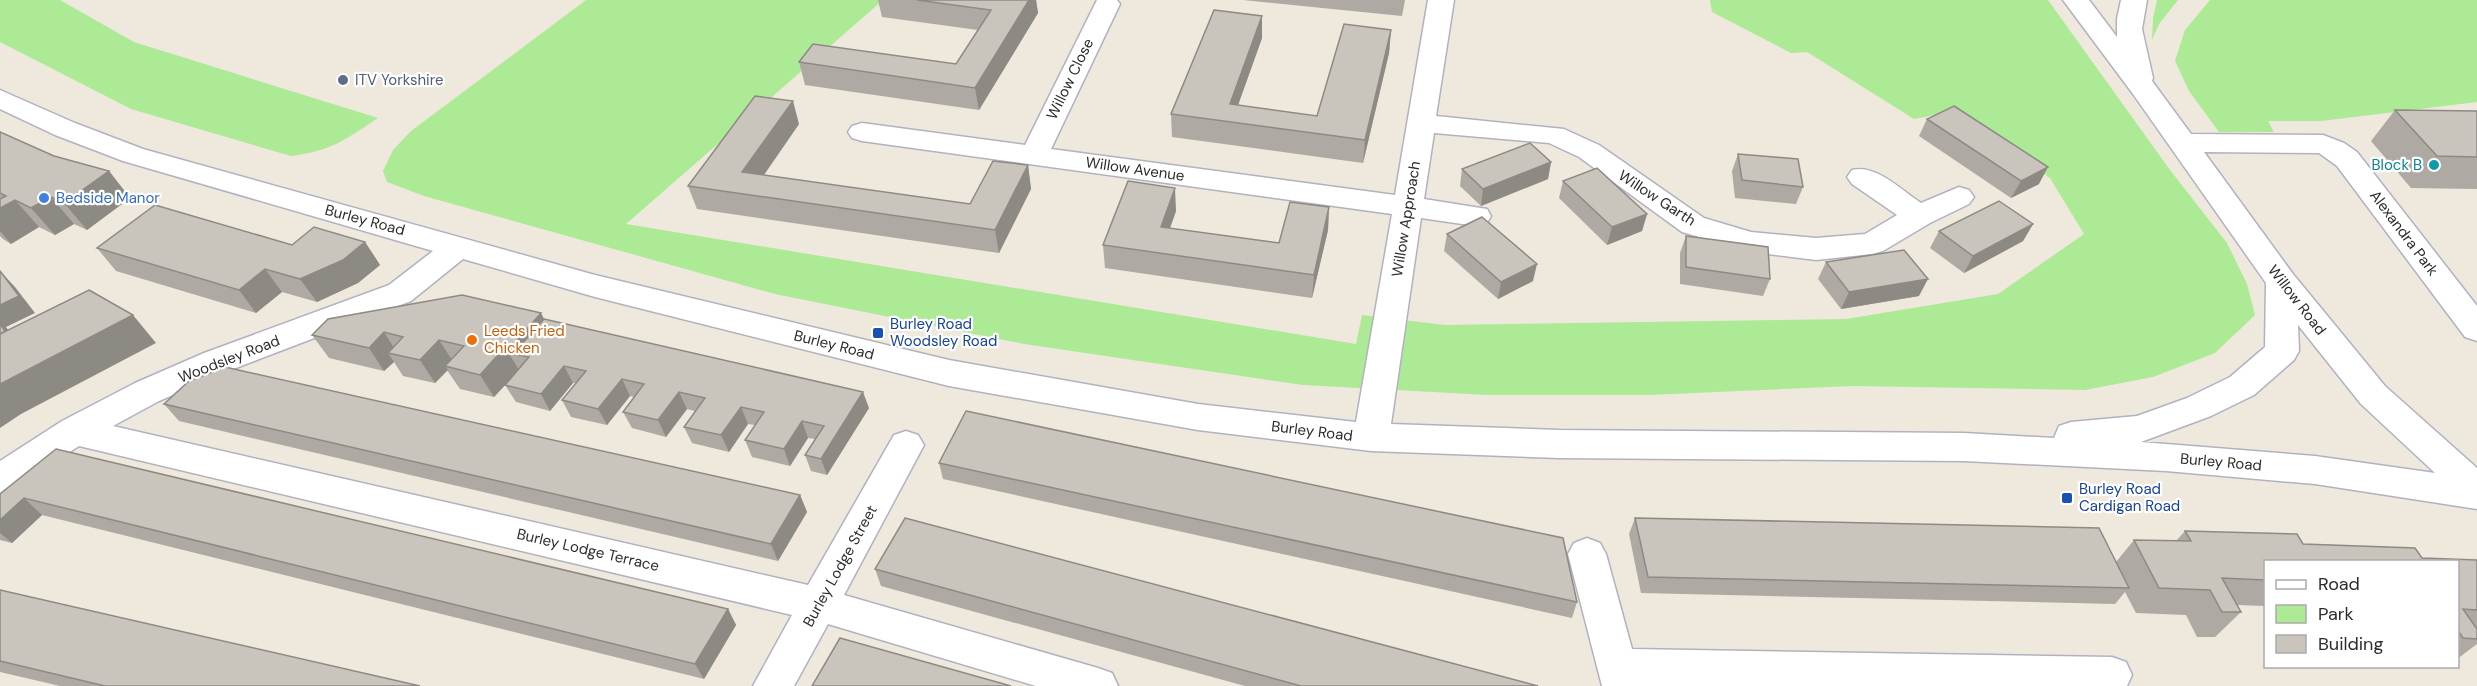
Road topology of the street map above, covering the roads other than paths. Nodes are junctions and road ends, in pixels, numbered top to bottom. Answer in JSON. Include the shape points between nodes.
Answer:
{"nodes":[{"id":1,"x":1441,"y":0,"type":"edge"},
{"id":2,"x":2076,"y":0,"type":"edge"},
{"id":3,"x":2134,"y":0,"type":"edge"},
{"id":4,"x":1107,"y":4,"type":"dead end"},
{"id":5,"x":2143,"y":88,"type":"junction"},
{"id":6,"x":0,"y":98,"type":"edge"},
{"id":7,"x":1421,"y":123,"type":"junction"},
{"id":8,"x":862,"y":132,"type":"dead end"},
{"id":9,"x":2181,"y":143,"type":"junction"},
{"id":10,"x":1034,"y":155,"type":"junction"},
{"id":11,"x":1862,"y":177,"type":"dead end"},
{"id":12,"x":1959,"y":197,"type":"dead end"},
{"id":13,"x":1408,"y":206,"type":"junction"},
{"id":14,"x":1476,"y":216,"type":"dead end"},
{"id":15,"x":1919,"y":216,"type":"junction"},
{"id":16,"x":460,"y":246,"type":"junction"},
{"id":17,"x":2282,"y":282,"type":"junction"},
{"id":18,"x":2477,"y":329,"type":"edge"},
{"id":19,"x":74,"y":431,"type":"junction"},
{"id":20,"x":1371,"y":437,"type":"junction"},
{"id":21,"x":906,"y":445,"type":"dead end"},
{"id":22,"x":1964,"y":447,"type":"junction"},
{"id":23,"x":0,"y":479,"type":"edge"},
{"id":24,"x":2477,"y":492,"type":"edge"},
{"id":25,"x":1587,"y":554,"type":"dead end"},
{"id":26,"x":818,"y":604,"type":"junction"},
{"id":27,"x":2112,"y":675,"type":"dead end"},
{"id":28,"x":1619,"y":677,"type":"edge"},
{"id":29,"x":773,"y":686,"type":"edge"},
{"id":30,"x":1098,"y":686,"type":"edge"}],
"edges":[{"from":1,"to":7,"type":"street","name":"Willow Approach"},
{"from":2,"to":5,"type":"street","name":"Willow Road"},
{"from":3,"to":5,"type":"street","name":"Willow Road","via":[[2130,34]]},
{"from":4,"to":10,"type":"street","name":"Willow Close"},
{"from":5,"to":9,"type":"street","name":"Willow Road"},
{"from":6,"to":16,"type":"street","name":"Burley Road","via":[[133,155]]},
{"from":7,"to":13,"type":"street","name":"Willow Approach"},
{"from":7,"to":15,"type":"street","name":"Willow Garth","via":[[1554,135],[1589,151],[1693,225],[1751,242],[1816,249],[1872,244]]},
{"from":8,"to":10,"type":"street","name":"Willow Avenue"},
{"from":9,"to":17,"type":"street","name":"Willow Road"},
{"from":9,"to":18,"type":"street","name":"Alexandra Park","via":[[2323,144],[2334,148],[2347,159]]},
{"from":10,"to":13,"type":"street","name":"Willow Avenue"},
{"from":11,"to":15,"type":"street"},
{"from":12,"to":15,"type":"street","name":"Willow Garth"},
{"from":13,"to":14,"type":"street"},
{"from":13,"to":20,"type":"street","name":"Willow Approach"},
{"from":16,"to":19,"type":"street","name":"Woodsley Road","via":[[400,293],[216,362],[147,392]]},
{"from":16,"to":20,"type":"street","name":"Burley Road","via":[[595,286],[949,373],[1198,417]]},
{"from":17,"to":22,"type":"street","via":[[2282,351],[2242,386],[2139,429]]},
{"from":17,"to":24,"type":"street","name":"Willow Road","via":[[2373,395]]},
{"from":19,"to":23,"type":"street","name":"Woodsley Road"},
{"from":19,"to":26,"type":"street","name":"Burley Lodge Terrace"},
{"from":20,"to":22,"type":"street","name":"Burley Road","via":[[1559,444]]},
{"from":21,"to":26,"type":"street","name":"Burley Lodge Street"},
{"from":22,"to":24,"type":"street","name":"Burley Road","via":[[2166,457],[2315,470]]},
{"from":25,"to":28,"type":"street"},
{"from":26,"to":29,"type":"street","name":"Burley Lodge Street"},
{"from":26,"to":30,"type":"street","name":"Burley Lodge Terrace"},
{"from":27,"to":28,"type":"street"}]}
